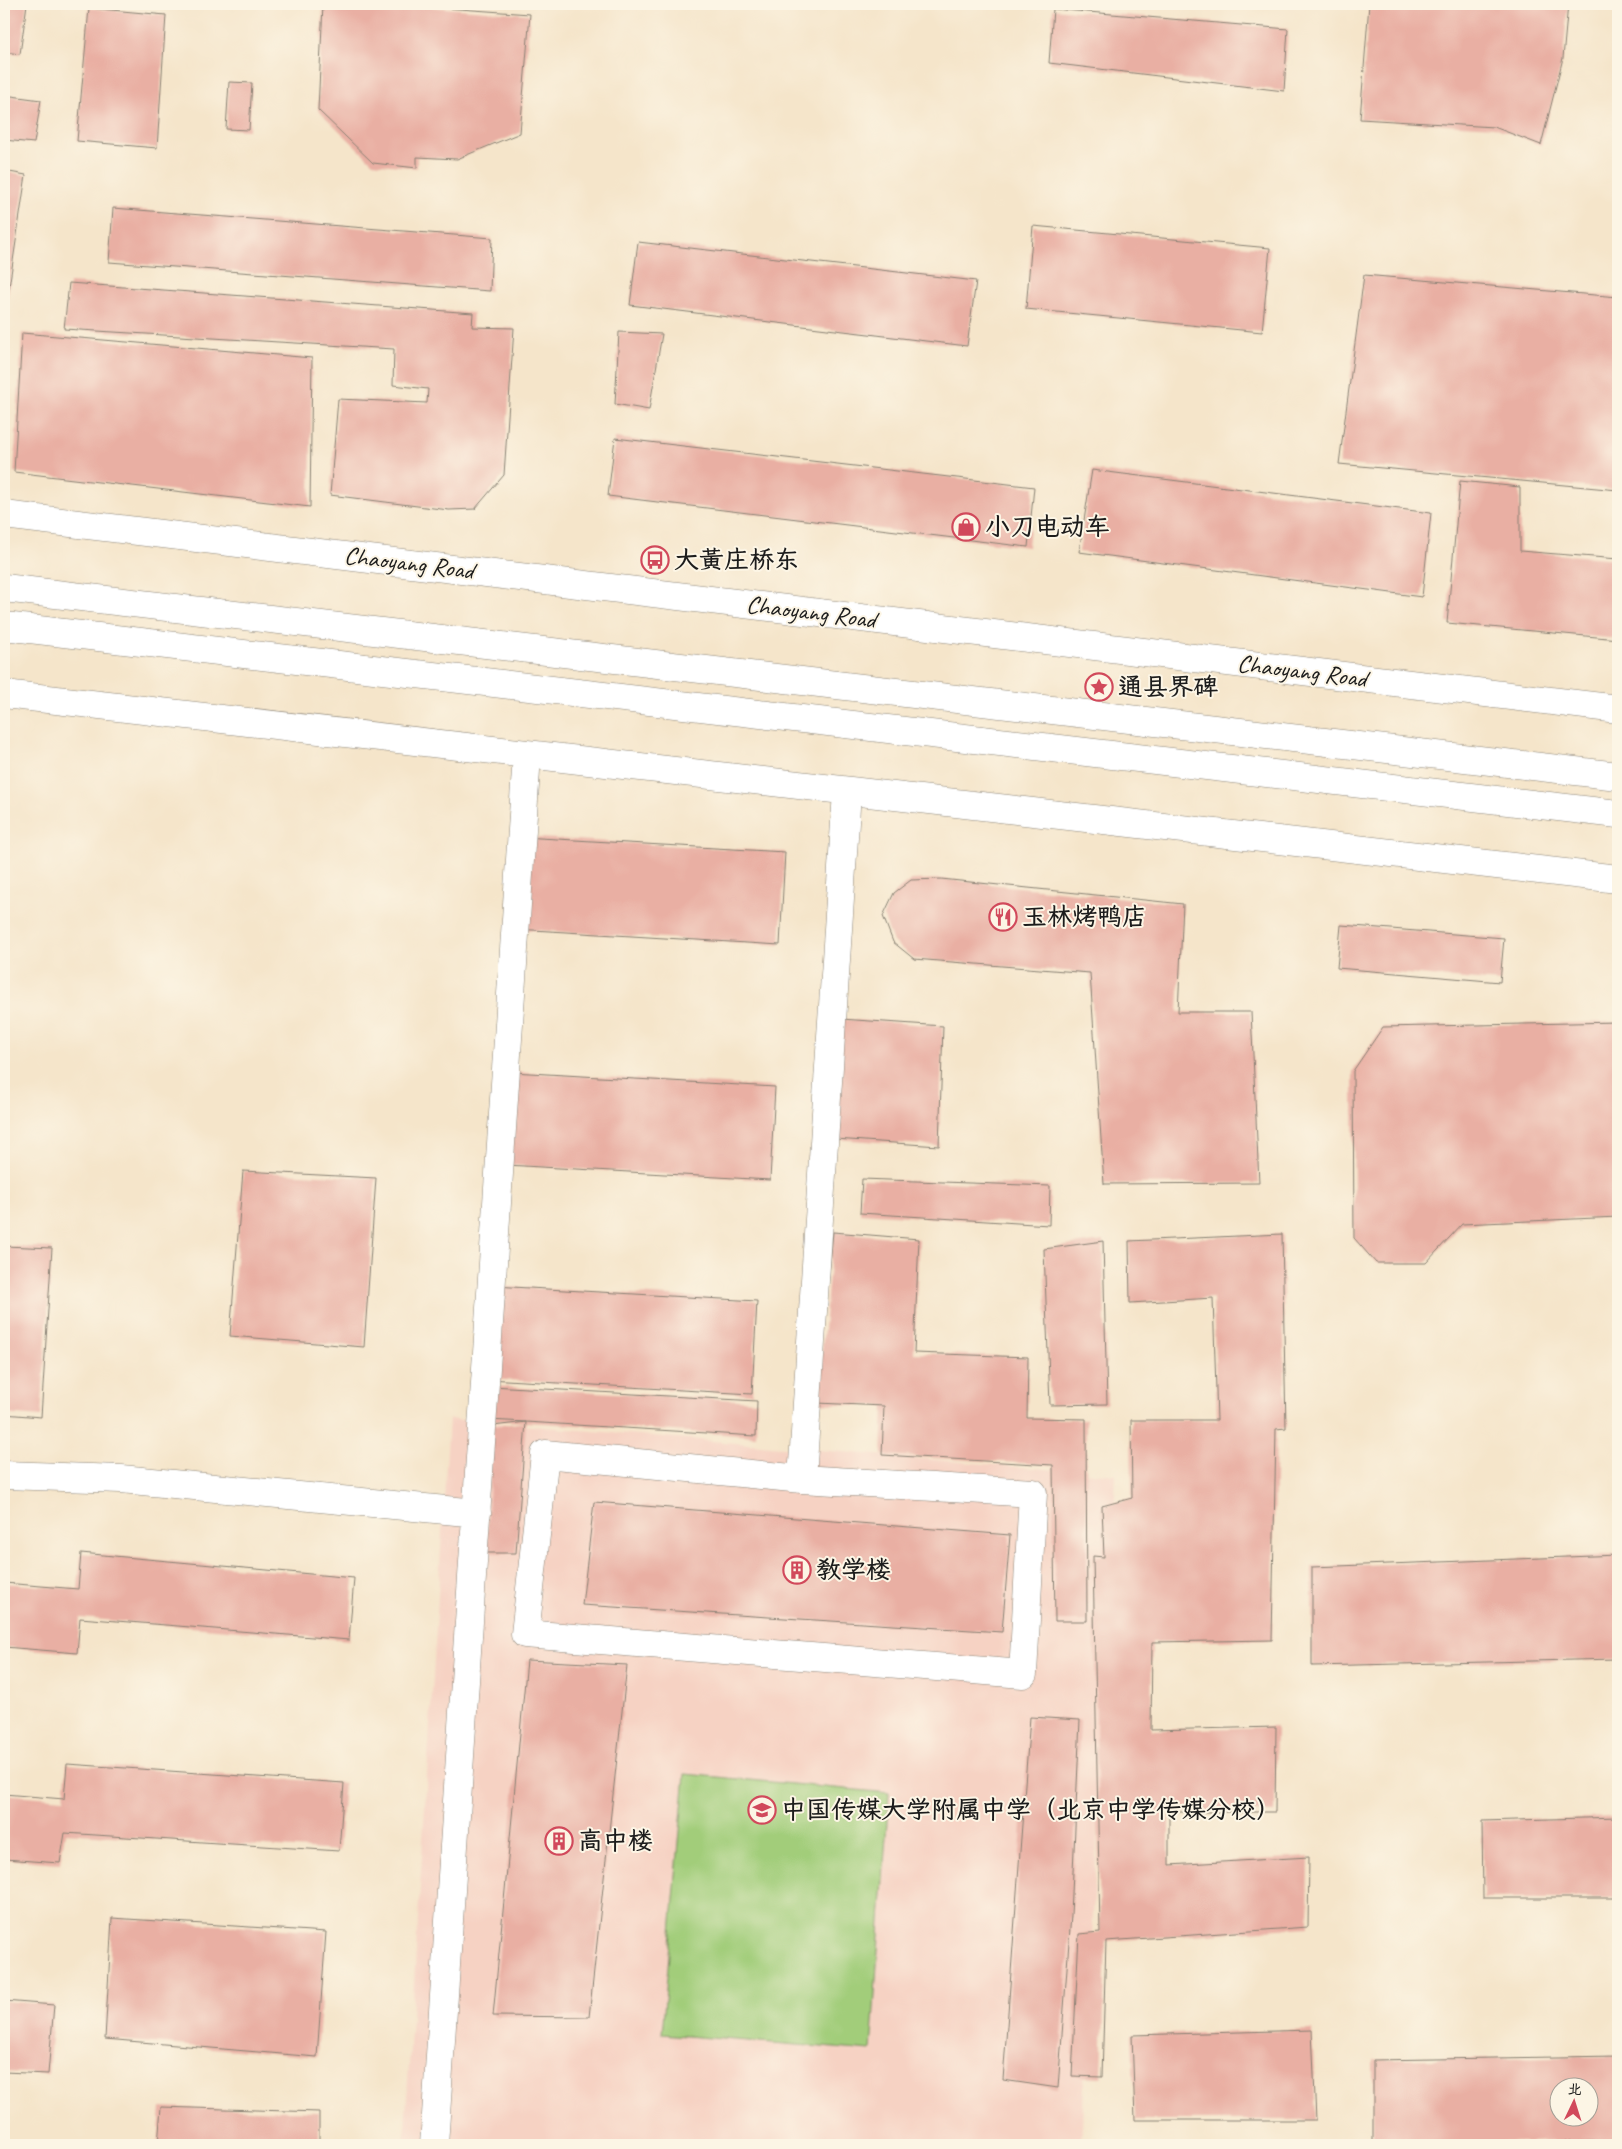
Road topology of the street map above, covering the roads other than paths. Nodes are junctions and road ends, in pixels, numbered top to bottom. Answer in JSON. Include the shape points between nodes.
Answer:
{"nodes":[{"id":1,"x":4,"y":515,"type":"edge"},
{"id":2,"x":4,"y":588,"type":"edge"},
{"id":3,"x":4,"y":626,"type":"edge"},
{"id":4,"x":4,"y":694,"type":"edge"},
{"id":5,"x":1618,"y":709,"type":"edge"},
{"id":6,"x":527,"y":755,"type":"junction"},
{"id":7,"x":1618,"y":776,"type":"edge"},
{"id":8,"x":847,"y":792,"type":"junction"},
{"id":9,"x":1618,"y":814,"type":"edge"},
{"id":10,"x":1618,"y":879,"type":"edge"},
{"id":11,"x":4,"y":1475,"type":"edge"},
{"id":12,"x":802,"y":1480,"type":"junction"},
{"id":13,"x":477,"y":1513,"type":"junction"},
{"id":14,"x":434,"y":2145,"type":"edge"}],
"edges":[{"from":1,"to":5,"type":"main road","name":"Chaoyang Road"},
{"from":2,"to":7,"type":"main road"},
{"from":3,"to":9,"type":"main road"},
{"from":4,"to":6,"type":"main road"},
{"from":6,"to":8,"type":"main road"},
{"from":6,"to":13,"type":"main road"},
{"from":8,"to":10,"type":"main road"},
{"from":8,"to":12,"type":"main road"},
{"from":11,"to":13,"type":"main road","via":[[121,1479]]},
{"from":12,"to":12,"type":"main road","via":[[545,1454],[525,1634],[1023,1674],[1033,1493]]},
{"from":13,"to":14,"type":"main road"}]}
